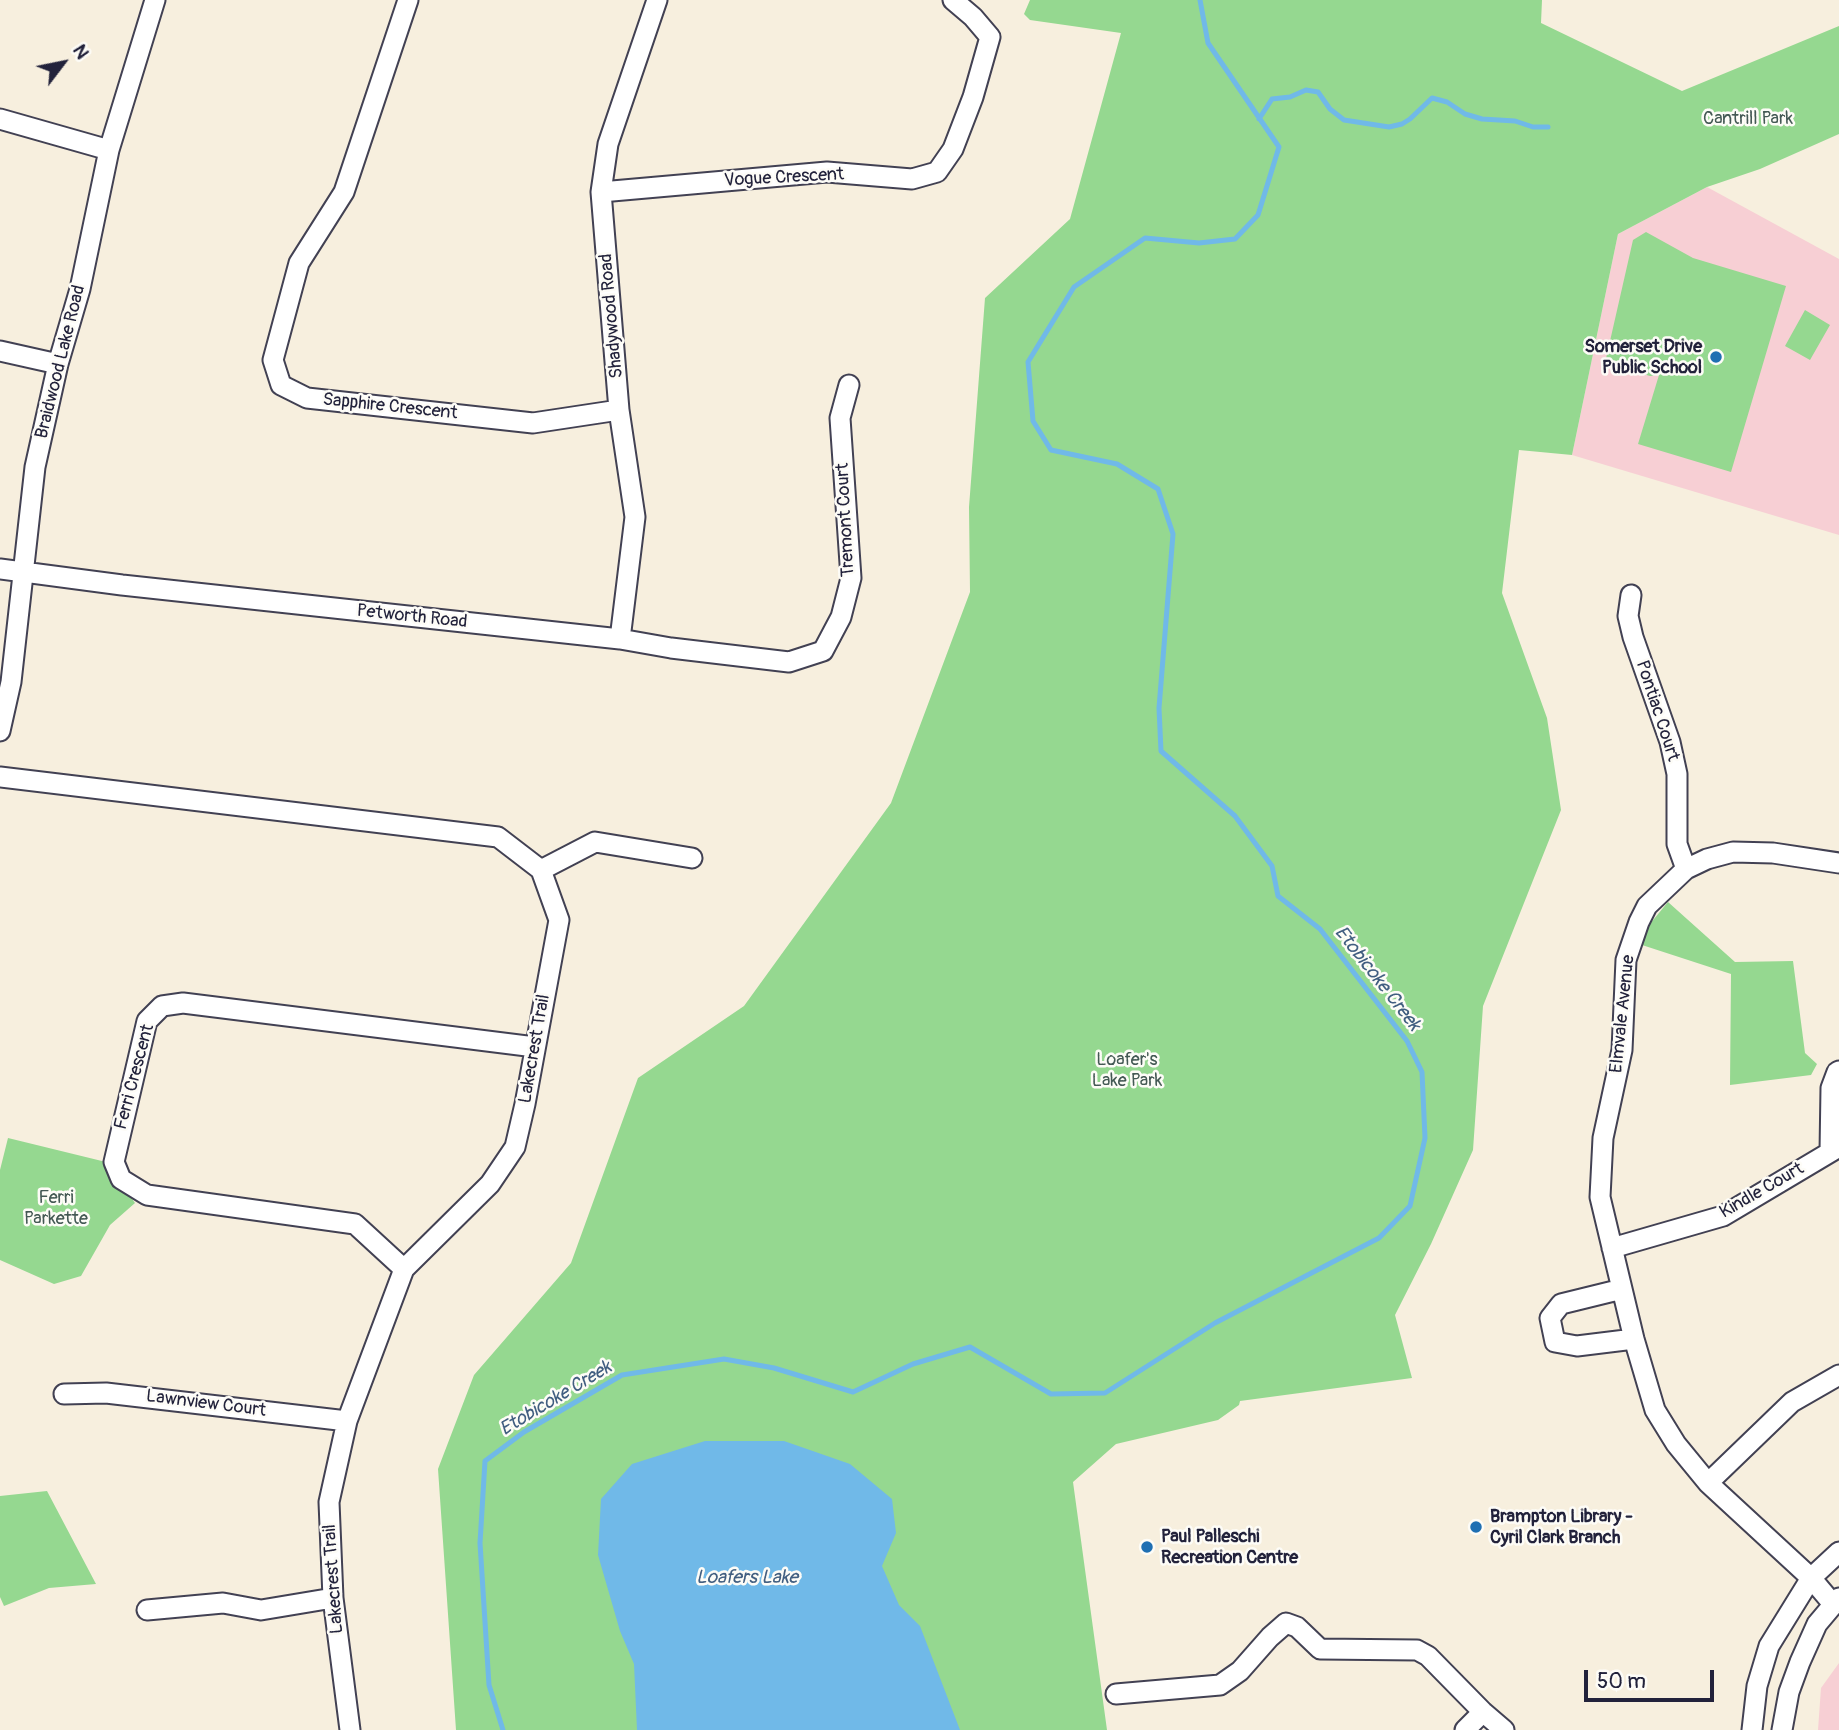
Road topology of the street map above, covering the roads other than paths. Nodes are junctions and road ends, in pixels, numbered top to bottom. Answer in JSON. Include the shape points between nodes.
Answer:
{"nodes":[{"id":1,"x":155,"y":0,"type":"edge"},
{"id":2,"x":408,"y":0,"type":"edge"},
{"id":3,"x":657,"y":0,"type":"edge"},
{"id":4,"x":953,"y":0,"type":"edge"},
{"id":5,"x":0,"y":119,"type":"edge"},
{"id":6,"x":108,"y":150,"type":"junction"},
{"id":7,"x":601,"y":192,"type":"junction"},
{"id":8,"x":0,"y":351,"type":"edge"},
{"id":9,"x":58,"y":364,"type":"junction"},
{"id":10,"x":849,"y":385,"type":"dead end"},
{"id":11,"x":619,"y":410,"type":"junction"},
{"id":12,"x":0,"y":569,"type":"edge"},
{"id":13,"x":24,"y":573,"type":"junction"},
{"id":14,"x":1631,"y":595,"type":"dead end"},
{"id":15,"x":620,"y":639,"type":"junction"},
{"id":16,"x":822,"y":651,"type":"joint"},
{"id":17,"x":0,"y":732,"type":"edge"},
{"id":18,"x":0,"y":777,"type":"edge"},
{"id":19,"x":692,"y":858,"type":"dead end"},
{"id":20,"x":1839,"y":863,"type":"edge"},
{"id":21,"x":1686,"y":869,"type":"junction"},
{"id":22,"x":541,"y":870,"type":"junction"},
{"id":23,"x":535,"y":1047,"type":"junction"},
{"id":24,"x":1839,"y":1072,"type":"edge"},
{"id":25,"x":1834,"y":1149,"type":"edge"},
{"id":26,"x":1612,"y":1248,"type":"junction"},
{"id":27,"x":404,"y":1269,"type":"junction"},
{"id":28,"x":1622,"y":1289,"type":"junction"},
{"id":29,"x":1634,"y":1339,"type":"junction"},
{"id":30,"x":1839,"y":1376,"type":"edge"},
{"id":31,"x":64,"y":1394,"type":"dead end"},
{"id":32,"x":347,"y":1421,"type":"junction"},
{"id":33,"x":1709,"y":1483,"type":"junction"},
{"id":34,"x":1839,"y":1552,"type":"edge"},
{"id":35,"x":1811,"y":1578,"type":"junction"},
{"id":36,"x":333,"y":1598,"type":"junction"},
{"id":37,"x":1836,"y":1601,"type":"edge"},
{"id":38,"x":147,"y":1610,"type":"dead end"},
{"id":39,"x":1116,"y":1694,"type":"dead end"},
{"id":40,"x":1483,"y":1712,"type":"junction"},
{"id":41,"x":350,"y":1730,"type":"edge"},
{"id":42,"x":1465,"y":1730,"type":"edge"},
{"id":43,"x":1504,"y":1730,"type":"edge"},
{"id":44,"x":1752,"y":1730,"type":"edge"},
{"id":45,"x":1782,"y":1730,"type":"edge"}],
"edges":[{"from":1,"to":6,"type":"street","name":"Braidwood Lake Road"},
{"from":2,"to":11,"type":"street","name":"Sapphire Crescent","via":[[344,192],[299,263],[273,360],[281,385],[307,398],[533,424]]},
{"from":3,"to":7,"type":"street","name":"Shadywood Road","via":[[608,144]]},
{"from":4,"to":7,"type":"street","name":"Vogue Crescent","via":[[990,37],[953,149],[937,172],[912,179],[827,172]]},
{"from":5,"to":6,"type":"street"},
{"from":6,"to":9,"type":"street","name":"Braidwood Lake Road","via":[[80,289]]},
{"from":7,"to":11,"type":"street","name":"Shadywood Road"},
{"from":8,"to":9,"type":"street"},
{"from":9,"to":13,"type":"street","name":"Braidwood Lake Road","via":[[35,467]]},
{"from":10,"to":16,"type":"street","name":"Tremont Court","via":[[840,418],[851,578],[841,617]]},
{"from":11,"to":15,"type":"street","name":"Shadywood Road","via":[[635,517]]},
{"from":12,"to":13,"type":"street","name":"Petworth Road"},
{"from":13,"to":15,"type":"street","name":"Petworth Road"},
{"from":13,"to":17,"type":"street","name":"Braidwood Lake Road"},
{"from":14,"to":21,"type":"street","name":"Pontiac Court","via":[[1628,616],[1633,637],[1677,774],[1677,844]]},
{"from":15,"to":16,"type":"street","name":"Petworth Road","via":[[789,662]]},
{"from":18,"to":22,"type":"street","via":[[498,837]]},
{"from":19,"to":22,"type":"street","via":[[595,842]]},
{"from":20,"to":21,"type":"street","name":"Elmvale Avenue","via":[[1733,852]]},
{"from":21,"to":26,"type":"street","name":"Elmvale Avenue","via":[[1647,906],[1626,960],[1622,1050],[1603,1138],[1600,1197]]},
{"from":22,"to":23,"type":"street","name":"Lakecrest Trail","via":[[559,920]]},
{"from":23,"to":27,"type":"street","name":"Lakecrest Trail","via":[[515,1147],[490,1184]]},
{"from":23,"to":27,"type":"street","name":"Ferri Crescent","via":[[183,1003],[162,1006],[146,1021],[114,1162],[121,1179],[147,1195],[355,1224]]},
{"from":24,"to":25,"type":"street","name":"Kindle Court","via":[[1831,1088]]},
{"from":25,"to":26,"type":"street","name":"Kindle Court","via":[[1723,1216]]},
{"from":26,"to":28,"type":"street","name":"Elmvale Avenue"},
{"from":27,"to":32,"type":"street","name":"Lakecrest Trail"},
{"from":28,"to":29,"type":"street","name":"Elmvale Avenue"},
{"from":28,"to":29,"type":"street","via":[[1561,1304],[1550,1318],[1555,1342],[1577,1346]]},
{"from":29,"to":33,"type":"street","name":"Elmvale Avenue","via":[[1655,1410]]},
{"from":30,"to":33,"type":"street","via":[[1792,1402]]},
{"from":31,"to":32,"type":"street","name":"Lawnview Court","via":[[106,1393]]},
{"from":32,"to":36,"type":"street","name":"Lakecrest Trail","via":[[329,1502]]},
{"from":33,"to":35,"type":"street","name":"Elmvale Avenue"},
{"from":34,"to":35,"type":"street"},
{"from":35,"to":37,"type":"street","name":"Elmvale Avenue"},
{"from":35,"to":44,"type":"street","via":[[1769,1646],[1757,1686]]},
{"from":36,"to":38,"type":"street","via":[[261,1610],[223,1603]]},
{"from":36,"to":41,"type":"street","name":"Lakecrest Trail"},
{"from":37,"to":45,"type":"street","via":[[1817,1624],[1800,1662]]},
{"from":39,"to":40,"type":"street","via":[[1220,1685],[1286,1623],[1297,1627],[1320,1649],[1417,1650]]},
{"from":40,"to":42,"type":"street"},
{"from":40,"to":43,"type":"street"}]}
